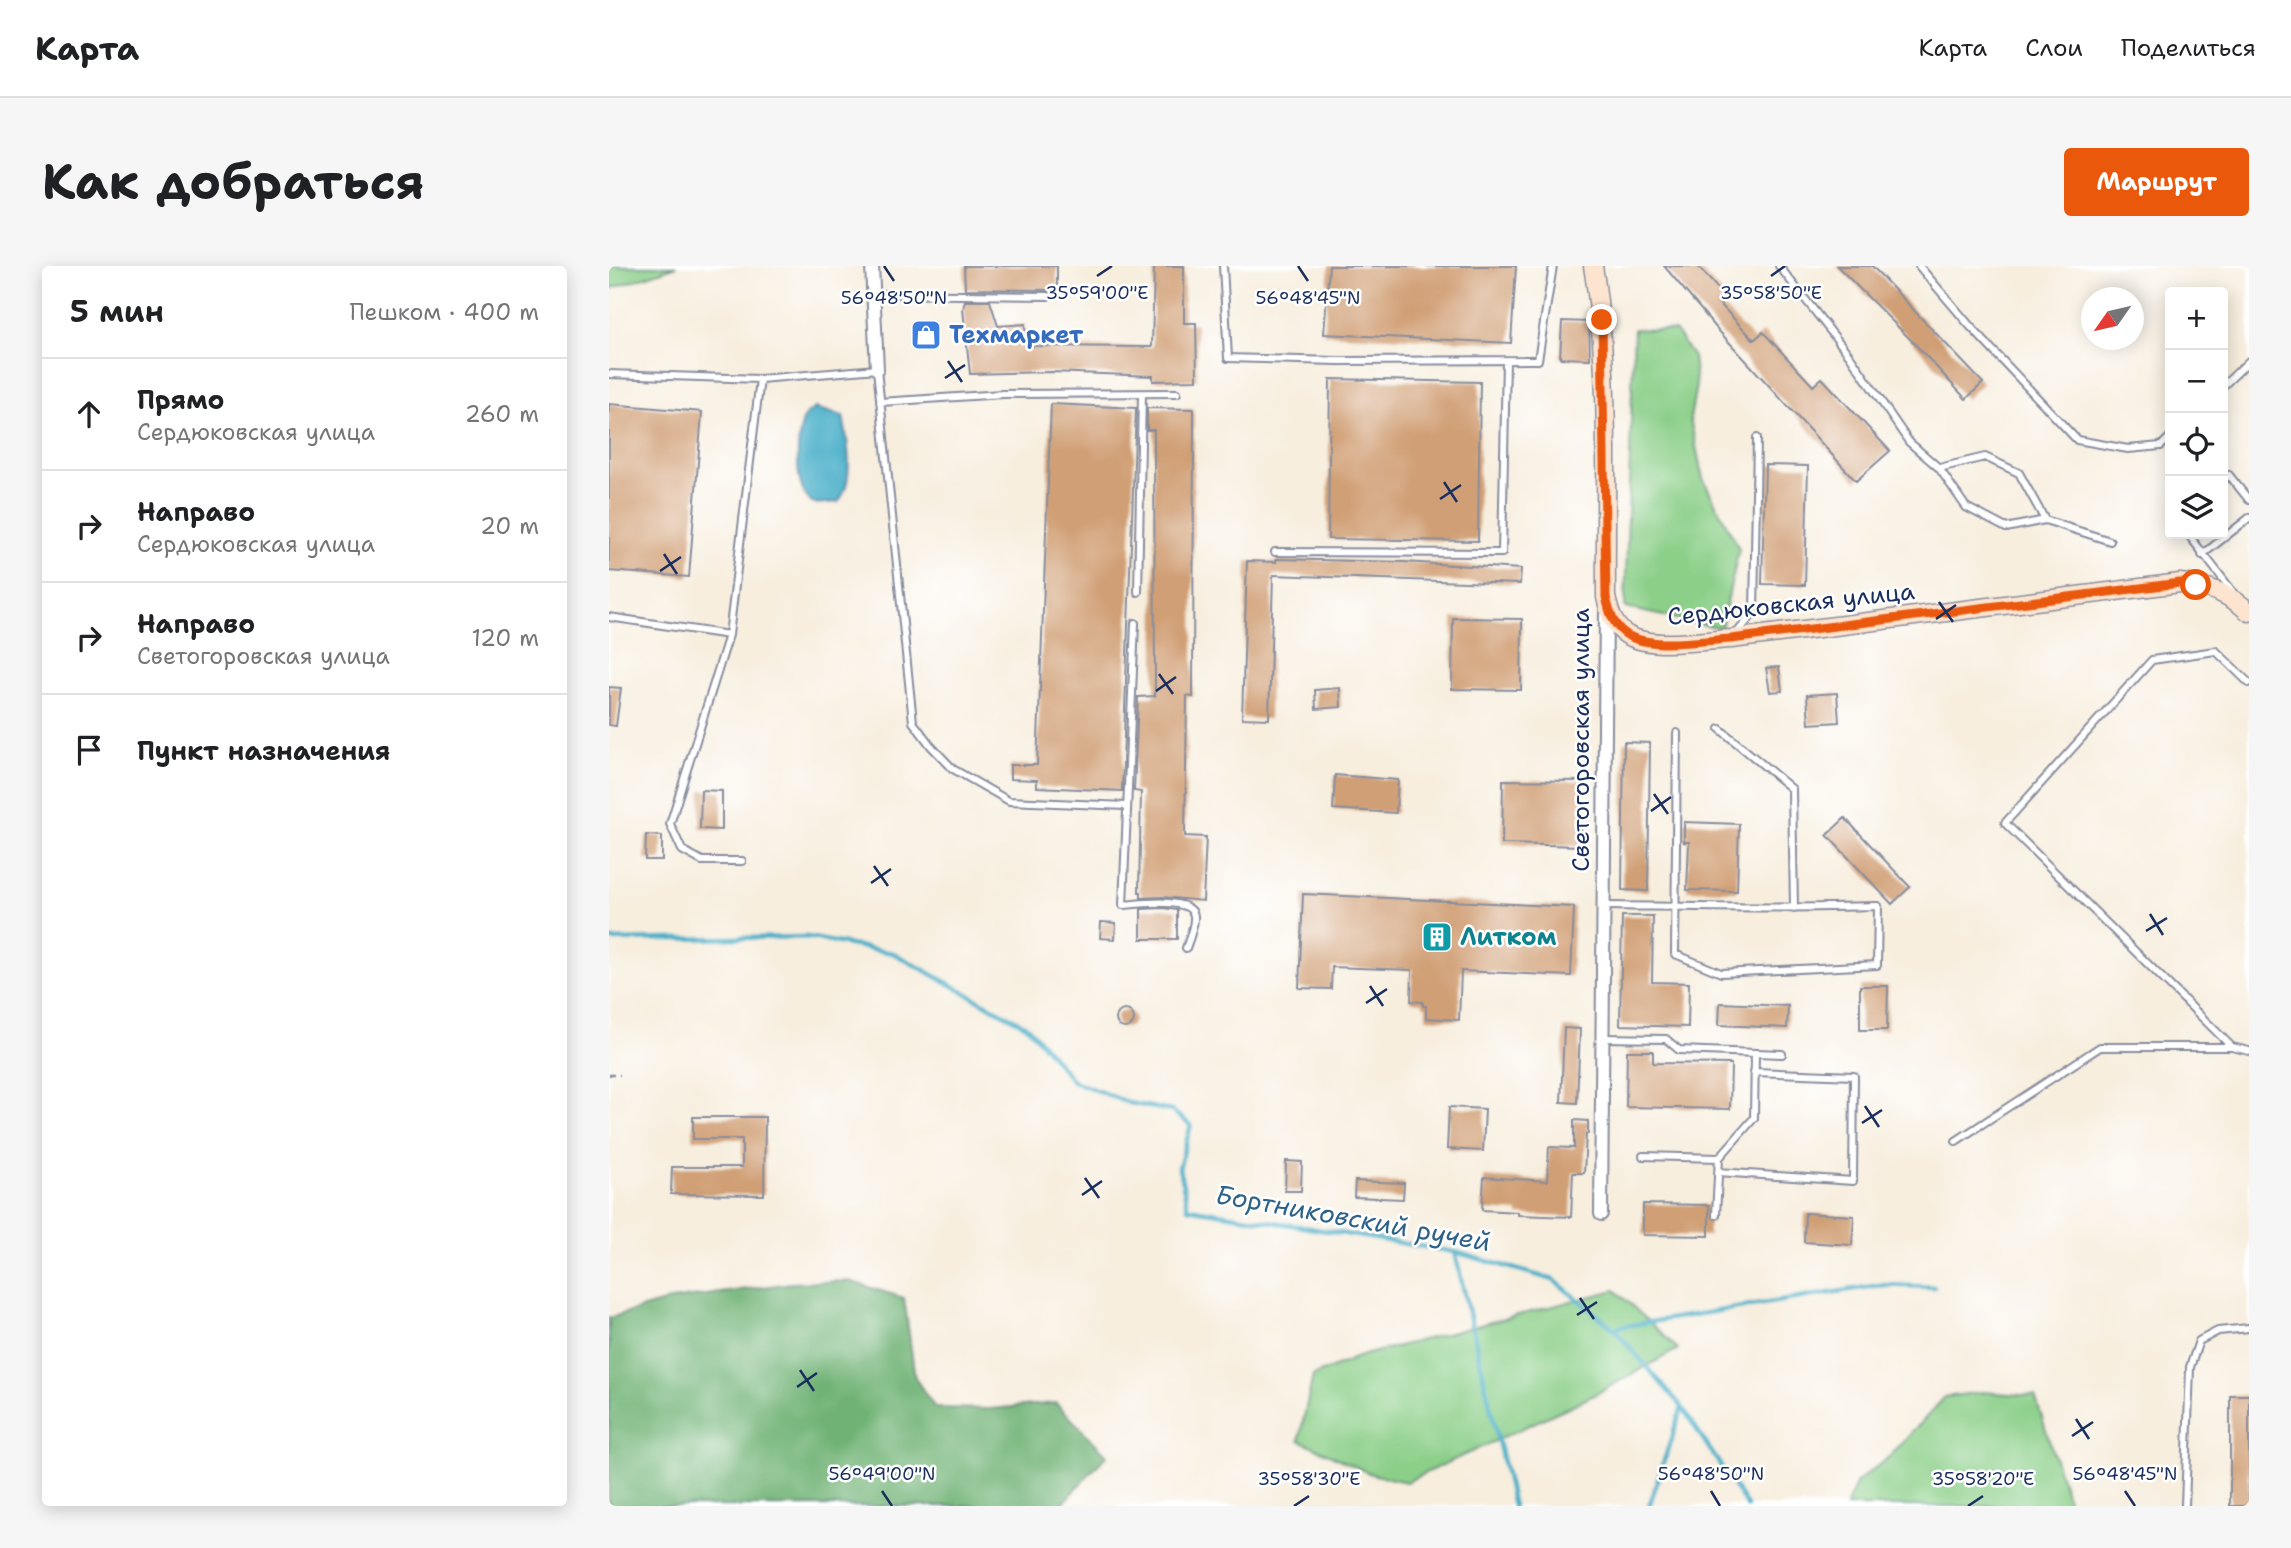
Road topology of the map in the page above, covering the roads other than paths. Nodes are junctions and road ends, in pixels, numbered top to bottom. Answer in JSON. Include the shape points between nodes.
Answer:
{"nodes":[{"id":1,"x":872,"y":266,"type":"edge"},
{"id":2,"x":1223,"y":266,"type":"edge"},
{"id":3,"x":1553,"y":266,"type":"edge"},
{"id":4,"x":1593,"y":266,"type":"edge"},
{"id":5,"x":1779,"y":266,"type":"edge"},
{"id":6,"x":1919,"y":266,"type":"edge"},
{"id":7,"x":873,"y":293,"type":"junction"},
{"id":8,"x":1048,"y":296,"type":"dead end"},
{"id":9,"x":1506,"y":361,"type":"junction"},
{"id":10,"x":2249,"y":361,"type":"edge"},
{"id":11,"x":877,"y":369,"type":"junction"},
{"id":12,"x":609,"y":374,"type":"edge"},
{"id":13,"x":760,"y":379,"type":"junction"},
{"id":14,"x":2228,"y":381,"type":"edge"},
{"id":15,"x":1177,"y":393,"type":"dead end"},
{"id":16,"x":1142,"y":394,"type":"junction"},
{"id":17,"x":880,"y":402,"type":"junction"},
{"id":18,"x":1757,"y":438,"type":"dead end"},
{"id":19,"x":2165,"y":442,"type":"edge"},
{"id":20,"x":1940,"y":468,"type":"junction"},
{"id":21,"x":2228,"y":476,"type":"edge"},
{"id":22,"x":2249,"y":500,"type":"edge"},
{"id":23,"x":2249,"y":518,"type":"edge"},
{"id":24,"x":2045,"y":520,"type":"junction"},
{"id":25,"x":2191,"y":539,"type":"edge"},
{"id":26,"x":2110,"y":541,"type":"dead end"},
{"id":27,"x":1275,"y":552,"type":"dead end"},
{"id":28,"x":2202,"y":555,"type":"junction"},
{"id":29,"x":1138,"y":592,"type":"dead end"},
{"id":30,"x":1606,"y":597,"type":"junction"},
{"id":31,"x":2248,"y":611,"type":"edge"},
{"id":32,"x":609,"y":617,"type":"edge"},
{"id":33,"x":1135,"y":623,"type":"dead end"},
{"id":34,"x":729,"y":635,"type":"junction"},
{"id":35,"x":1731,"y":639,"type":"junction"},
{"id":36,"x":2249,"y":683,"type":"edge"},
{"id":37,"x":1720,"y":729,"type":"dead end"},
{"id":38,"x":1677,"y":733,"type":"dead end"},
{"id":39,"x":1126,"y":806,"type":"junction"},
{"id":40,"x":742,"y":861,"type":"dead end"},
{"id":41,"x":1605,"y":906,"type":"junction"},
{"id":42,"x":1675,"y":907,"type":"junction"},
{"id":43,"x":1794,"y":908,"type":"junction"},
{"id":44,"x":1186,"y":948,"type":"dead end"},
{"id":45,"x":1604,"y":1038,"type":"junction"},
{"id":46,"x":2232,"y":1047,"type":"junction"},
{"id":47,"x":2249,"y":1051,"type":"edge"},
{"id":48,"x":1755,"y":1053,"type":"junction"},
{"id":49,"x":1782,"y":1054,"type":"dead end"},
{"id":50,"x":1754,"y":1072,"type":"junction"},
{"id":51,"x":1956,"y":1141,"type":"dead end"},
{"id":52,"x":1643,"y":1156,"type":"dead end"},
{"id":53,"x":1719,"y":1158,"type":"junction"},
{"id":54,"x":1719,"y":1172,"type":"junction"},
{"id":55,"x":1601,"y":1214,"type":"dead end"},
{"id":56,"x":1716,"y":1215,"type":"dead end"},
{"id":57,"x":2249,"y":1328,"type":"edge"},
{"id":58,"x":2185,"y":1506,"type":"edge"}],
"edges":[{"from":1,"to":7,"type":"street"},
{"from":2,"to":9,"type":"lane","via":[[1228,358]]},
{"from":3,"to":9,"type":"lane","via":[[1538,360]]},
{"from":4,"to":30,"type":"street","name":"Светогоровская улица","via":[[1602,320]]},
{"from":5,"to":20,"type":"lane","via":[[1850,356],[1909,442]]},
{"from":6,"to":19,"type":"lane","via":[[1969,327],[2077,440],[2128,449]]},
{"from":7,"to":8,"type":"lane"},
{"from":7,"to":11,"type":"street"},
{"from":9,"to":27,"type":"lane","via":[[1502,553]]},
{"from":10,"to":14,"type":"lane"},
{"from":11,"to":13,"type":"lane"},
{"from":11,"to":17,"type":"lane"},
{"from":12,"to":13,"type":"lane"},
{"from":13,"to":34,"type":"lane"},
{"from":15,"to":16,"type":"lane"},
{"from":16,"to":17,"type":"lane","via":[[1003,394]]},
{"from":16,"to":29,"type":"lane"},
{"from":17,"to":39,"type":"lane","via":[[913,722],[953,769],[1009,802]]},
{"from":18,"to":35,"type":"lane","via":[[1754,613]]},
{"from":20,"to":24,"type":"lane","via":[[1966,508],[2006,528]]},
{"from":20,"to":24,"type":"lane","via":[[1985,457],[1997,462],[2019,473]]},
{"from":21,"to":22,"type":"lane"},
{"from":23,"to":28,"type":"lane"},
{"from":24,"to":26,"type":"lane"},
{"from":25,"to":28,"type":"lane"},
{"from":28,"to":31,"type":"lane"},
{"from":30,"to":35,"type":"street","name":"Сердюковская улица","via":[[1616,624],[1642,641]]},
{"from":30,"to":41,"type":"street","name":"Светогоровская улица"},
{"from":31,"to":35,"type":"street","name":"Сердюковская улица","via":[[2220,593],[2180,583]]},
{"from":32,"to":34,"type":"lane"},
{"from":33,"to":39,"type":"lane"},
{"from":34,"to":40,"type":"lane","via":[[670,824],[682,850],[702,861]]},
{"from":36,"to":46,"type":"lane","via":[[2216,651],[2152,660],[2005,823]]},
{"from":37,"to":43,"type":"lane","via":[[1792,789]]},
{"from":38,"to":42,"type":"lane"},
{"from":39,"to":44,"type":"lane","via":[[1123,905],[1179,903],[1192,910],[1195,917]]},
{"from":41,"to":42,"type":"lane"},
{"from":41,"to":45,"type":"street","name":"Светогоровская улица"},
{"from":42,"to":43,"type":"lane"},
{"from":42,"to":43,"type":"lane","via":[[1675,954],[1721,973],[1877,965],[1878,906]]},
{"from":45,"to":48,"type":"lane","via":[[1666,1039],[1679,1050]]},
{"from":45,"to":55,"type":"street","name":"Светогоровская улица"},
{"from":46,"to":47,"type":"lane"},
{"from":46,"to":51,"type":"lane","via":[[2100,1047]]},
{"from":48,"to":49,"type":"lane"},
{"from":48,"to":50,"type":"lane"},
{"from":50,"to":53,"type":"lane","via":[[1754,1118]]},
{"from":50,"to":54,"type":"lane","via":[[1854,1076],[1853,1181]]},
{"from":52,"to":53,"type":"lane"},
{"from":53,"to":54,"type":"lane"},
{"from":54,"to":56,"type":"lane"},
{"from":57,"to":58,"type":"lane","via":[[2218,1331],[2199,1341],[2196,1349],[2190,1367]]}]}
